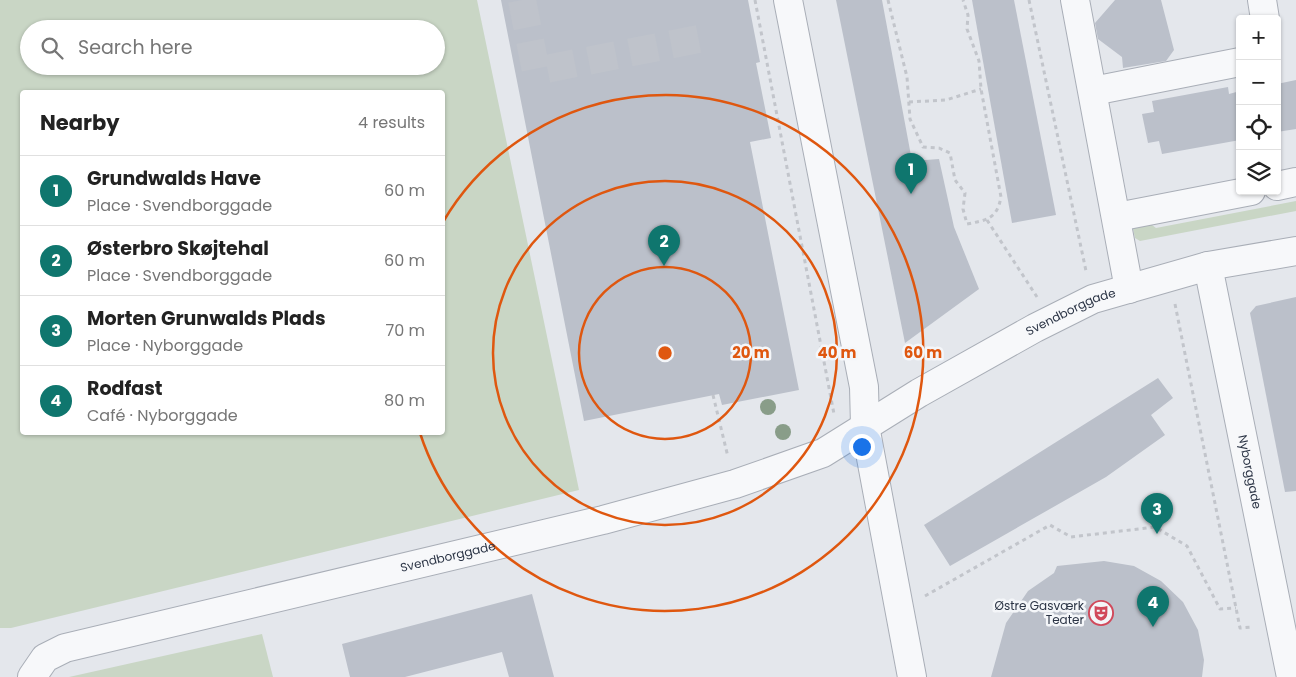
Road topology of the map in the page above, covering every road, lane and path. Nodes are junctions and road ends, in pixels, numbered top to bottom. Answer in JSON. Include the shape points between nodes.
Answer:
{"nodes":[{"id":1,"x":755,"y":0,"type":"edge"},
{"id":2,"x":788,"y":0,"type":"edge"},
{"id":3,"x":888,"y":0,"type":"edge"},
{"id":4,"x":963,"y":0,"type":"edge"},
{"id":5,"x":1029,"y":0,"type":"edge"},
{"id":6,"x":1075,"y":0,"type":"edge"},
{"id":7,"x":1262,"y":0,"type":"edge"},
{"id":8,"x":1265,"y":15,"type":"edge"},
{"id":9,"x":1236,"y":63,"type":"edge"},
{"id":10,"x":981,"y":89,"type":"junction"},
{"id":11,"x":1093,"y":91,"type":"junction"},
{"id":12,"x":909,"y":102,"type":"junction"},
{"id":13,"x":1296,"y":182,"type":"edge"},
{"id":14,"x":1281,"y":185,"type":"edge"},
{"id":15,"x":1236,"y":194,"type":"edge"},
{"id":16,"x":1117,"y":217,"type":"junction"},
{"id":17,"x":987,"y":220,"type":"junction"},
{"id":18,"x":1296,"y":250,"type":"edge"},
{"id":19,"x":1208,"y":266,"type":"junction"},
{"id":20,"x":1169,"y":276,"type":"junction"},
{"id":21,"x":1130,"y":289,"type":"junction"},
{"id":22,"x":1093,"y":299,"type":"junction"},
{"id":23,"x":1051,"y":320,"type":"junction"},
{"id":24,"x":713,"y":395,"type":"dead end"},
{"id":25,"x":865,"y":426,"type":"junction"},
{"id":26,"x":839,"y":443,"type":"junction"},
{"id":27,"x":735,"y":484,"type":"junction"},
{"id":28,"x":1236,"y":608,"type":"junction"},
{"id":29,"x":899,"y":611,"type":"junction"},
{"id":30,"x":1280,"y":626,"type":"junction"},
{"id":31,"x":32,"y":677,"type":"edge"},
{"id":32,"x":912,"y":677,"type":"edge"},
{"id":33,"x":1291,"y":677,"type":"edge"}],
"edges":[{"from":1,"to":26,"type":"path"},
{"from":2,"to":25,"type":"street","via":[[864,387]]},
{"from":3,"to":12,"type":"path","via":[[907,77]]},
{"from":4,"to":10,"type":"path","via":[[968,15],[967,29],[978,61]]},
{"from":5,"to":22,"type":"path","via":[[1077,237]]},
{"from":6,"to":11,"type":"street"},
{"from":7,"to":8,"type":"street"},
{"from":9,"to":11,"type":"street"},
{"from":10,"to":12,"type":"path","via":[[946,100]]},
{"from":10,"to":17,"type":"path","via":[[1001,197],[999,209]]},
{"from":11,"to":16,"type":"street"},
{"from":12,"to":17,"type":"path","via":[[910,120],[923,147],[950,153],[955,180],[965,193],[967,224]]},
{"from":13,"to":14,"type":"street"},
{"from":15,"to":16,"type":"street"},
{"from":16,"to":21,"type":"street"},
{"from":17,"to":23,"type":"path"},
{"from":18,"to":19,"type":"street","name":"Svendborggade"},
{"from":19,"to":20,"type":"street","name":"Svendborggade"},
{"from":19,"to":30,"type":"street","name":"Nyborggade"},
{"from":20,"to":21,"type":"street","name":"Svendborggade"},
{"from":20,"to":28,"type":"path"},
{"from":21,"to":22,"type":"street","name":"Svendborggade"},
{"from":22,"to":23,"type":"street","name":"Svendborggade"},
{"from":23,"to":25,"type":"street","name":"Svendborggade"},
{"from":24,"to":27,"type":"path"},
{"from":25,"to":26,"type":"street","name":"Svendborggade"},
{"from":25,"to":29,"type":"street"},
{"from":26,"to":27,"type":"street","name":"Svendborggade","via":[[822,453]]},
{"from":27,"to":31,"type":"street","name":"Svendborggade","via":[[603,520],[65,648],[45,658]]},
{"from":28,"to":29,"type":"path","via":[[1220,609],[1187,546],[1155,527],[1071,536],[1050,525]]},
{"from":28,"to":30,"type":"path","via":[[1240,628]]},
{"from":29,"to":32,"type":"street"},
{"from":30,"to":33,"type":"street","name":"Nyborggade"}]}
